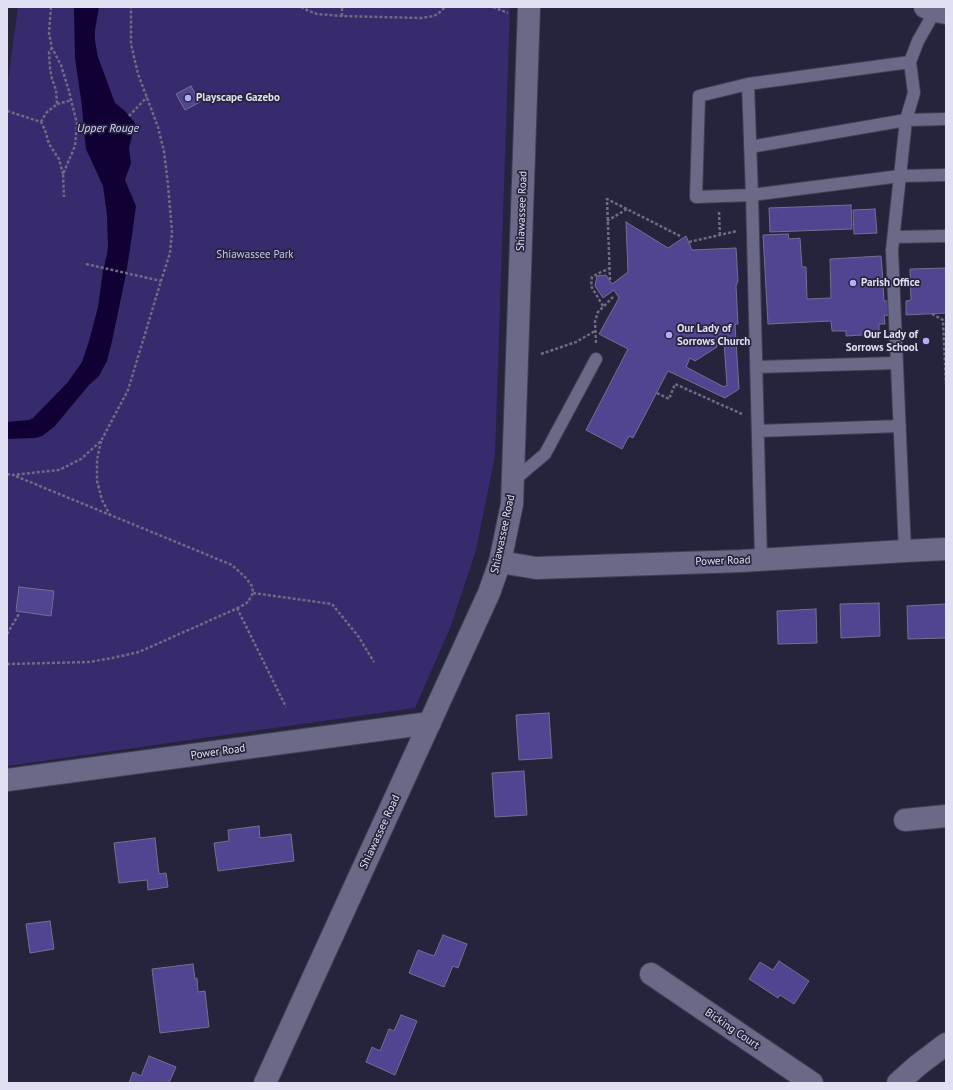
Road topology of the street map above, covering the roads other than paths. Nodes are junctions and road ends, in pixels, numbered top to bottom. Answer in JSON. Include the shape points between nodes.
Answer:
{"nodes":[{"id":1,"x":520,"y":10,"type":"edge"},
{"id":2,"x":935,"y":10,"type":"edge"},
{"id":3,"x":910,"y":62,"type":"junction"},
{"id":4,"x":748,"y":84,"type":"junction"},
{"id":5,"x":946,"y":119,"type":"edge"},
{"id":6,"x":906,"y":120,"type":"junction"},
{"id":7,"x":750,"y":147,"type":"junction"},
{"id":8,"x":946,"y":175,"type":"edge"},
{"id":9,"x":900,"y":176,"type":"junction"},
{"id":10,"x":752,"y":195,"type":"junction"},
{"id":11,"x":946,"y":236,"type":"edge"},
{"id":12,"x":894,"y":237,"type":"junction"},
{"id":13,"x":596,"y":359,"type":"road end"},
{"id":14,"x":897,"y":363,"type":"junction"},
{"id":15,"x":756,"y":366,"type":"junction"},
{"id":16,"x":900,"y":426,"type":"junction"},
{"id":17,"x":758,"y":431,"type":"junction"},
{"id":18,"x":513,"y":481,"type":"junction"},
{"id":19,"x":946,"y":549,"type":"edge"},
{"id":20,"x":905,"y":551,"type":"junction"},
{"id":21,"x":761,"y":560,"type":"junction"},
{"id":22,"x":500,"y":562,"type":"junction"},
{"id":23,"x":430,"y":723,"type":"junction"},
{"id":24,"x":7,"y":780,"type":"edge"},
{"id":25,"x":946,"y":816,"type":"edge"},
{"id":26,"x":905,"y":820,"type":"dead end"},
{"id":27,"x":651,"y":974,"type":"dead end"},
{"id":28,"x":946,"y":1044,"type":"edge"},
{"id":29,"x":265,"y":1083,"type":"edge"},
{"id":30,"x":812,"y":1083,"type":"edge"},
{"id":31,"x":898,"y":1083,"type":"edge"}],
"edges":[{"from":1,"to":18,"type":"street","name":"Shiawassee Road"},
{"from":2,"to":3,"type":"lane"},
{"from":3,"to":4,"type":"lane"},
{"from":3,"to":6,"type":"lane","via":[[914,93]]},
{"from":4,"to":7,"type":"lane"},
{"from":4,"to":10,"type":"lane","via":[[699,96],[696,197]]},
{"from":5,"to":6,"type":"lane"},
{"from":6,"to":7,"type":"lane"},
{"from":6,"to":9,"type":"lane"},
{"from":7,"to":10,"type":"lane"},
{"from":8,"to":9,"type":"lane"},
{"from":9,"to":10,"type":"lane"},
{"from":9,"to":12,"type":"lane"},
{"from":10,"to":15,"type":"lane"},
{"from":11,"to":12,"type":"lane"},
{"from":12,"to":14,"type":"lane","via":[[892,250]]},
{"from":13,"to":18,"type":"lane","via":[[545,454]]},
{"from":14,"to":15,"type":"lane"},
{"from":14,"to":16,"type":"lane"},
{"from":15,"to":17,"type":"lane"},
{"from":16,"to":17,"type":"lane"},
{"from":16,"to":20,"type":"lane"},
{"from":17,"to":21,"type":"lane"},
{"from":18,"to":22,"type":"street","name":"Shiawassee Road","via":[[512,504]]},
{"from":19,"to":20,"type":"street","name":"Power Road"},
{"from":20,"to":21,"type":"street","name":"Power Road"},
{"from":21,"to":22,"type":"street","name":"Power Road","via":[[536,568]]},
{"from":22,"to":23,"type":"street","name":"Shiawassee Road","via":[[489,593]]},
{"from":23,"to":24,"type":"street","name":"Power Road"},
{"from":23,"to":29,"type":"street","name":"Shiawassee Road"},
{"from":25,"to":26,"type":"street"},
{"from":27,"to":30,"type":"street","name":"Bicking Court"},
{"from":28,"to":31,"type":"street"}]}
